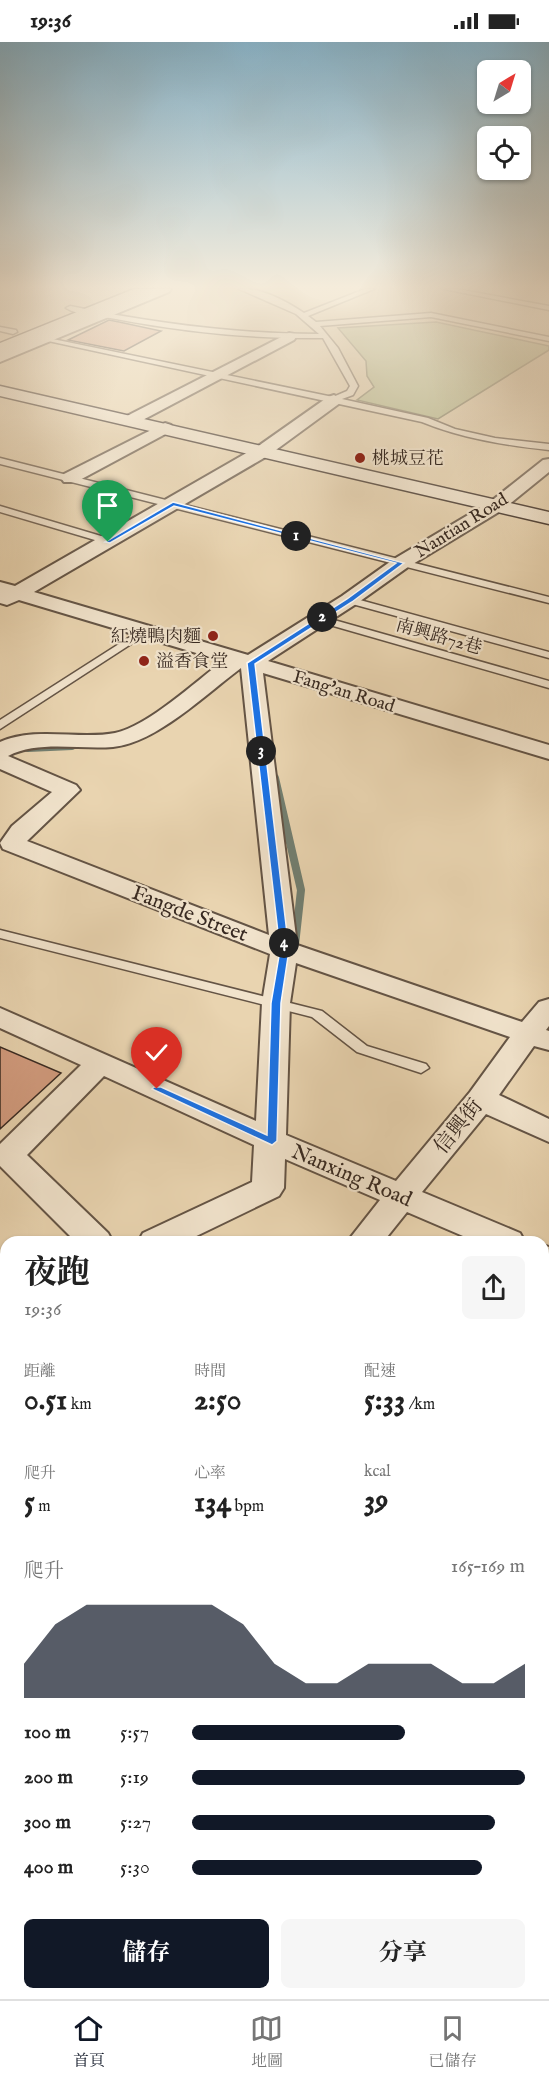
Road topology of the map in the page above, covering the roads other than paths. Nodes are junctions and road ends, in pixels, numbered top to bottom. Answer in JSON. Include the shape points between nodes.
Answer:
{"nodes":[{"id":1,"x":208,"y":380,"type":"edge"},
{"id":2,"x":237,"y":380,"type":"edge"},
{"id":3,"x":352,"y":380,"type":"edge"},
{"id":4,"x":0,"y":391,"type":"edge"},
{"id":5,"x":334,"y":400,"type":"junction"},
{"id":6,"x":131,"y":420,"type":"junction"},
{"id":7,"x":165,"y":428,"type":"junction"},
{"id":8,"x":549,"y":447,"type":"edge"},
{"id":9,"x":263,"y":451,"type":"junction"},
{"id":10,"x":0,"y":461,"type":"edge"},
{"id":11,"x":549,"y":464,"type":"edge"},
{"id":12,"x":70,"y":478,"type":"junction"},
{"id":13,"x":173,"y":504,"type":"junction"},
{"id":14,"x":496,"y":506,"type":"junction"},
{"id":15,"x":0,"y":509,"type":"edge"},
{"id":16,"x":549,"y":518,"type":"edge"},
{"id":17,"x":108,"y":542,"type":"junction"},
{"id":18,"x":401,"y":563,"type":"junction"},
{"id":19,"x":6,"y":595,"type":"edge"},
{"id":20,"x":349,"y":600,"type":"junction"},
{"id":21,"x":549,"y":600,"type":"edge"},
{"id":22,"x":320,"y":619,"type":"junction"},
{"id":23,"x":144,"y":631,"type":"junction"},
{"id":24,"x":549,"y":655,"type":"edge"},
{"id":25,"x":245,"y":661,"type":"junction"},
{"id":26,"x":549,"y":685,"type":"edge"},
{"id":27,"x":0,"y":725,"type":"edge"},
{"id":28,"x":0,"y":752,"type":"edge"},
{"id":29,"x":549,"y":752,"type":"edge"},
{"id":30,"x":0,"y":761,"type":"edge"},
{"id":31,"x":0,"y":934,"type":"edge"},
{"id":32,"x":285,"y":950,"type":"junction"},
{"id":33,"x":276,"y":1003,"type":"junction"},
{"id":34,"x":549,"y":1008,"type":"edge"},
{"id":35,"x":0,"y":1017,"type":"edge"},
{"id":36,"x":538,"y":1037,"type":"edge"},
{"id":37,"x":100,"y":1063,"type":"junction"},
{"id":38,"x":421,"y":1068,"type":"dead end"},
{"id":39,"x":481,"y":1099,"type":"junction"},
{"id":40,"x":549,"y":1132,"type":"edge"},
{"id":41,"x":272,"y":1141,"type":"junction"},
{"id":42,"x":401,"y":1196,"type":"junction"},
{"id":43,"x":90,"y":1236,"type":"edge"},
{"id":44,"x":168,"y":1236,"type":"edge"},
{"id":45,"x":369,"y":1236,"type":"edge"},
{"id":46,"x":494,"y":1236,"type":"edge"}],
"edges":[{"from":1,"to":6,"type":"street"},
{"from":2,"to":5,"type":"lane"},
{"from":3,"to":5,"type":"lane","via":[[354,386],[350,393]]},
{"from":4,"to":6,"type":"street"},
{"from":5,"to":8,"type":"lane","via":[[425,420],[495,441]]},
{"from":5,"to":9,"type":"street"},
{"from":6,"to":7,"type":"street"},
{"from":7,"to":9,"type":"street"},
{"from":7,"to":12,"type":"street"},
{"from":9,"to":13,"type":"street"},
{"from":9,"to":14,"type":"street"},
{"from":10,"to":12,"type":"lane"},
{"from":11,"to":14,"type":"street","name":"Nantian Road"},
{"from":12,"to":13,"type":"lane"},
{"from":13,"to":17,"type":"street"},
{"from":13,"to":18,"type":"lane"},
{"from":14,"to":16,"type":"street"},
{"from":14,"to":18,"type":"street","name":"Nantian Road"},
{"from":15,"to":17,"type":"lane"},
{"from":17,"to":19,"type":"street"},
{"from":18,"to":20,"type":"street","name":"Nantian Road"},
{"from":18,"to":21,"type":"lane"},
{"from":19,"to":23,"type":"street","name":"Fang'an Road"},
{"from":20,"to":22,"type":"street","name":"Nantian Road"},
{"from":20,"to":24,"type":"lane"},
{"from":22,"to":25,"type":"street","name":"Nantian Road"},
{"from":22,"to":26,"type":"lane","name":"南興路72巷"},
{"from":23,"to":25,"type":"street","name":"Fang'an Road"},
{"from":23,"to":27,"type":"lane"},
{"from":25,"to":28,"type":"street","name":"Nantian Road","via":[[142,732],[114,740],[50,740],[11,746]]},
{"from":25,"to":29,"type":"street","name":"Fang'an Road"},
{"from":25,"to":32,"type":"street"},
{"from":30,"to":32,"type":"street","name":"Fangde Street","via":[[68,790],[21,831],[12,844]]},
{"from":31,"to":33,"type":"lane"},
{"from":32,"to":33,"type":"street"},
{"from":32,"to":36,"type":"street","name":"Fangde Street"},
{"from":33,"to":38,"type":"lane","via":[[317,1014],[362,1048]]},
{"from":33,"to":41,"type":"street"},
{"from":34,"to":36,"type":"street","name":"信興街"},
{"from":35,"to":37,"type":"street","name":"Nanxing Road"},
{"from":36,"to":39,"type":"street","name":"信興街"},
{"from":37,"to":41,"type":"street","name":"Nanxing Road"},
{"from":37,"to":43,"type":"street","via":[[8,1155]]},
{"from":39,"to":40,"type":"street"},
{"from":39,"to":42,"type":"street","name":"信興街"},
{"from":41,"to":42,"type":"street","name":"Nanxing Road"},
{"from":41,"to":44,"type":"street","via":[[268,1188]]},
{"from":42,"to":45,"type":"street","name":"信興街"},
{"from":42,"to":46,"type":"street","name":"Nanxing Road"}]}
